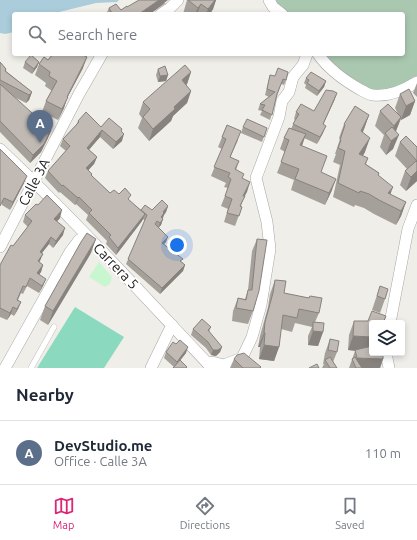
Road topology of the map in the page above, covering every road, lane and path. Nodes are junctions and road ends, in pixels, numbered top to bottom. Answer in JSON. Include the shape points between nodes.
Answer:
{"nodes":[{"id":1,"x":178,"y":0,"type":"edge"},
{"id":2,"x":269,"y":0,"type":"edge"},
{"id":3,"x":164,"y":12,"type":"edge"},
{"id":4,"x":279,"y":12,"type":"edge"},
{"id":5,"x":101,"y":56,"type":"edge"},
{"id":6,"x":305,"y":56,"type":"edge"},
{"id":7,"x":319,"y":56,"type":"edge"},
{"id":8,"x":417,"y":82,"type":"edge"},
{"id":9,"x":0,"y":149,"type":"edge"},
{"id":10,"x":34,"y":182,"type":"junction"},
{"id":11,"x":417,"y":205,"type":"edge"},
{"id":12,"x":87,"y":236,"type":"junction"},
{"id":13,"x":0,"y":247,"type":"edge"},
{"id":14,"x":391,"y":320,"type":"edge"},
{"id":15,"x":172,"y":325,"type":"junction"},
{"id":16,"x":54,"y":327,"type":"dead end"},
{"id":17,"x":387,"y":356,"type":"edge"},
{"id":18,"x":210,"y":366,"type":"edge"},
{"id":19,"x":4,"y":368,"type":"edge"},
{"id":20,"x":31,"y":368,"type":"edge"},
{"id":21,"x":151,"y":368,"type":"edge"},
{"id":22,"x":389,"y":368,"type":"edge"}],
"edges":[{"from":1,"to":3,"type":"street"},
{"from":2,"to":4,"type":"street"},
{"from":5,"to":10,"type":"street","name":"Calle 3A"},
{"from":6,"to":18,"type":"street","via":[[303,65],[293,77],[289,92],[282,101],[256,178],[267,222],[270,249],[261,306],[252,337],[242,358],[224,365],[212,362]]},
{"from":7,"to":8,"type":"street","via":[[334,72],[371,96],[385,96]]},
{"from":9,"to":10,"type":"street","name":"Carrera 5"},
{"from":10,"to":12,"type":"street","name":"Carrera 5"},
{"from":10,"to":13,"type":"street","name":"Calle 3A"},
{"from":11,"to":14,"type":"street","via":[[408,229]]},
{"from":12,"to":15,"type":"street","name":"Carrera 5"},
{"from":12,"to":19,"type":"street","via":[[79,240],[70,252]]},
{"from":15,"to":18,"type":"street","name":"Carrera 5"},
{"from":15,"to":21,"type":"street"},
{"from":16,"to":20,"type":"lane"},
{"from":17,"to":22,"type":"street"}]}
